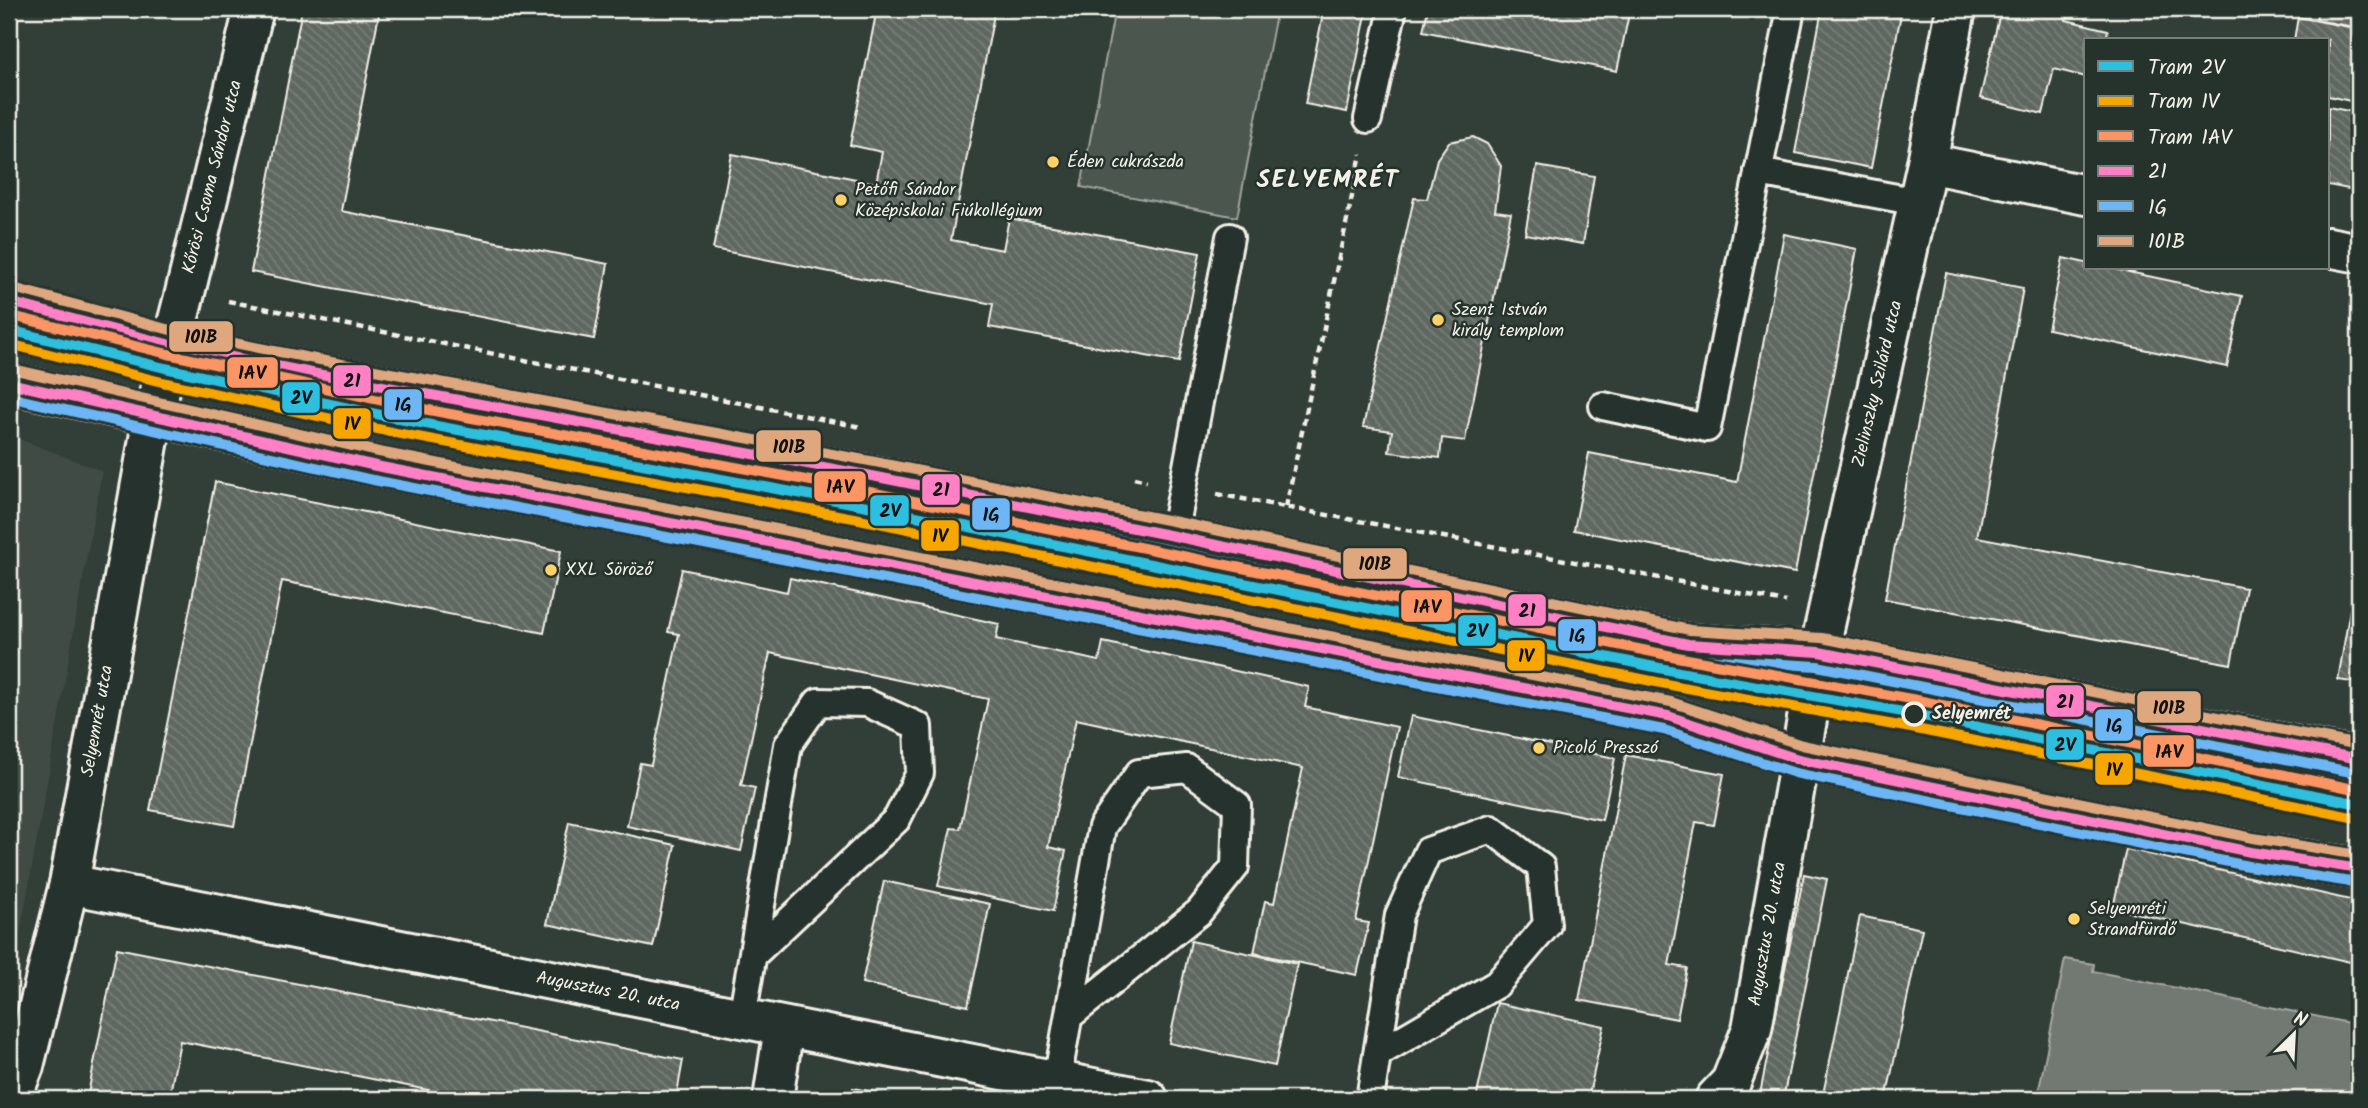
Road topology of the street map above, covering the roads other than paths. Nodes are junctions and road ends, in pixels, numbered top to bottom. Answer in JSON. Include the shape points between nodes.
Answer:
{"nodes":[{"id":1,"x":254,"y":9,"type":"edge"},
{"id":2,"x":1393,"y":9,"type":"edge"},
{"id":3,"x":1791,"y":9,"type":"edge"},
{"id":4,"x":1956,"y":9,"type":"edge"},
{"id":5,"x":1368,"y":119,"type":"road end"},
{"id":6,"x":1927,"y":163,"type":"junction"},
{"id":7,"x":1758,"y":172,"type":"junction"},
{"id":8,"x":2084,"y":195,"type":"edge"},
{"id":9,"x":1918,"y":202,"type":"junction"},
{"id":10,"x":1230,"y":237,"type":"dead end"},
{"id":11,"x":2330,"y":247,"type":"edge"},
{"id":12,"x":2359,"y":254,"type":"edge"},
{"id":13,"x":9,"y":302,"type":"edge"},
{"id":14,"x":171,"y":345,"type":"junction"},
{"id":15,"x":9,"y":383,"type":"edge"},
{"id":16,"x":1603,"y":406,"type":"dead end"},
{"id":17,"x":153,"y":417,"type":"junction"},
{"id":18,"x":1174,"y":536,"type":"junction"},
{"id":19,"x":1819,"y":652,"type":"junction"},
{"id":20,"x":1798,"y":759,"type":"junction"},
{"id":21,"x":2359,"y":760,"type":"edge"},
{"id":22,"x":2359,"y":869,"type":"edge"},
{"id":23,"x":69,"y":884,"type":"junction"},
{"id":24,"x":752,"y":955,"type":"junction"},
{"id":25,"x":1069,"y":1016,"type":"junction"},
{"id":26,"x":742,"y":1018,"type":"junction"},
{"id":27,"x":785,"y":1027,"type":"junction"},
{"id":28,"x":1377,"y":1054,"type":"junction"},
{"id":29,"x":1056,"y":1081,"type":"junction"},
{"id":30,"x":15,"y":1098,"type":"edge"},
{"id":31,"x":773,"y":1099,"type":"edge"},
{"id":32,"x":1148,"y":1099,"type":"edge"},
{"id":33,"x":1370,"y":1099,"type":"edge"},
{"id":34,"x":1715,"y":1099,"type":"edge"}],
"edges":[{"from":1,"to":14,"type":"street","name":"Kőrösi Csoma Sándor utca"},
{"from":2,"to":5,"type":"lane"},
{"from":3,"to":7,"type":"lane"},
{"from":4,"to":6,"type":"street","name":"Zielinszky Szilárd utca"},
{"from":6,"to":8,"type":"street"},
{"from":6,"to":9,"type":"street","name":"Zielinszky Szilárd utca"},
{"from":7,"to":9,"type":"lane"},
{"from":7,"to":16,"type":"lane","via":[[1707,428]]},
{"from":9,"to":19,"type":"street","name":"Zielinszky Szilárd utca"},
{"from":10,"to":18,"type":"lane"},
{"from":11,"to":12,"type":"street"},
{"from":13,"to":14,"type":"street"},
{"from":14,"to":17,"type":"street","name":"Selyemrét utca"},
{"from":14,"to":18,"type":"street"},
{"from":15,"to":17,"type":"street"},
{"from":17,"to":20,"type":"street","via":[[376,466],[1668,716]]},
{"from":17,"to":23,"type":"street","name":"Selyemrét utca"},
{"from":18,"to":19,"type":"street","via":[[1688,643]]},
{"from":19,"to":20,"type":"street","name":"Zielinszky Szilárd utca"},
{"from":19,"to":21,"type":"street"},
{"from":20,"to":22,"type":"street","via":[[2251,852]]},
{"from":20,"to":34,"type":"street","name":"Augusztus 20. utca","via":[[1752,1029],[1731,1082]]},
{"from":23,"to":26,"type":"street","name":"Augusztus 20. utca"},
{"from":23,"to":30,"type":"street","name":"Selyemrét utca"},
{"from":24,"to":24,"type":"lane","via":[[788,744],[818,702],[867,703],[918,726],[920,773],[897,819]]},
{"from":24,"to":26,"type":"lane"},
{"from":25,"to":25,"type":"lane","via":[[1102,827],[1139,773],[1187,768],[1237,805],[1234,867],[1199,912]]},
{"from":25,"to":29,"type":"lane"},
{"from":26,"to":27,"type":"street","name":"Augusztus 20. utca"},
{"from":27,"to":29,"type":"street","name":"Augusztus 20. utca"},
{"from":27,"to":31,"type":"street"},
{"from":28,"to":28,"type":"lane","via":[[1399,915],[1428,851],[1491,830],[1541,867],[1547,925],[1497,984]]},
{"from":28,"to":33,"type":"lane"},
{"from":29,"to":32,"type":"street","name":"Augusztus 20. utca"}]}
